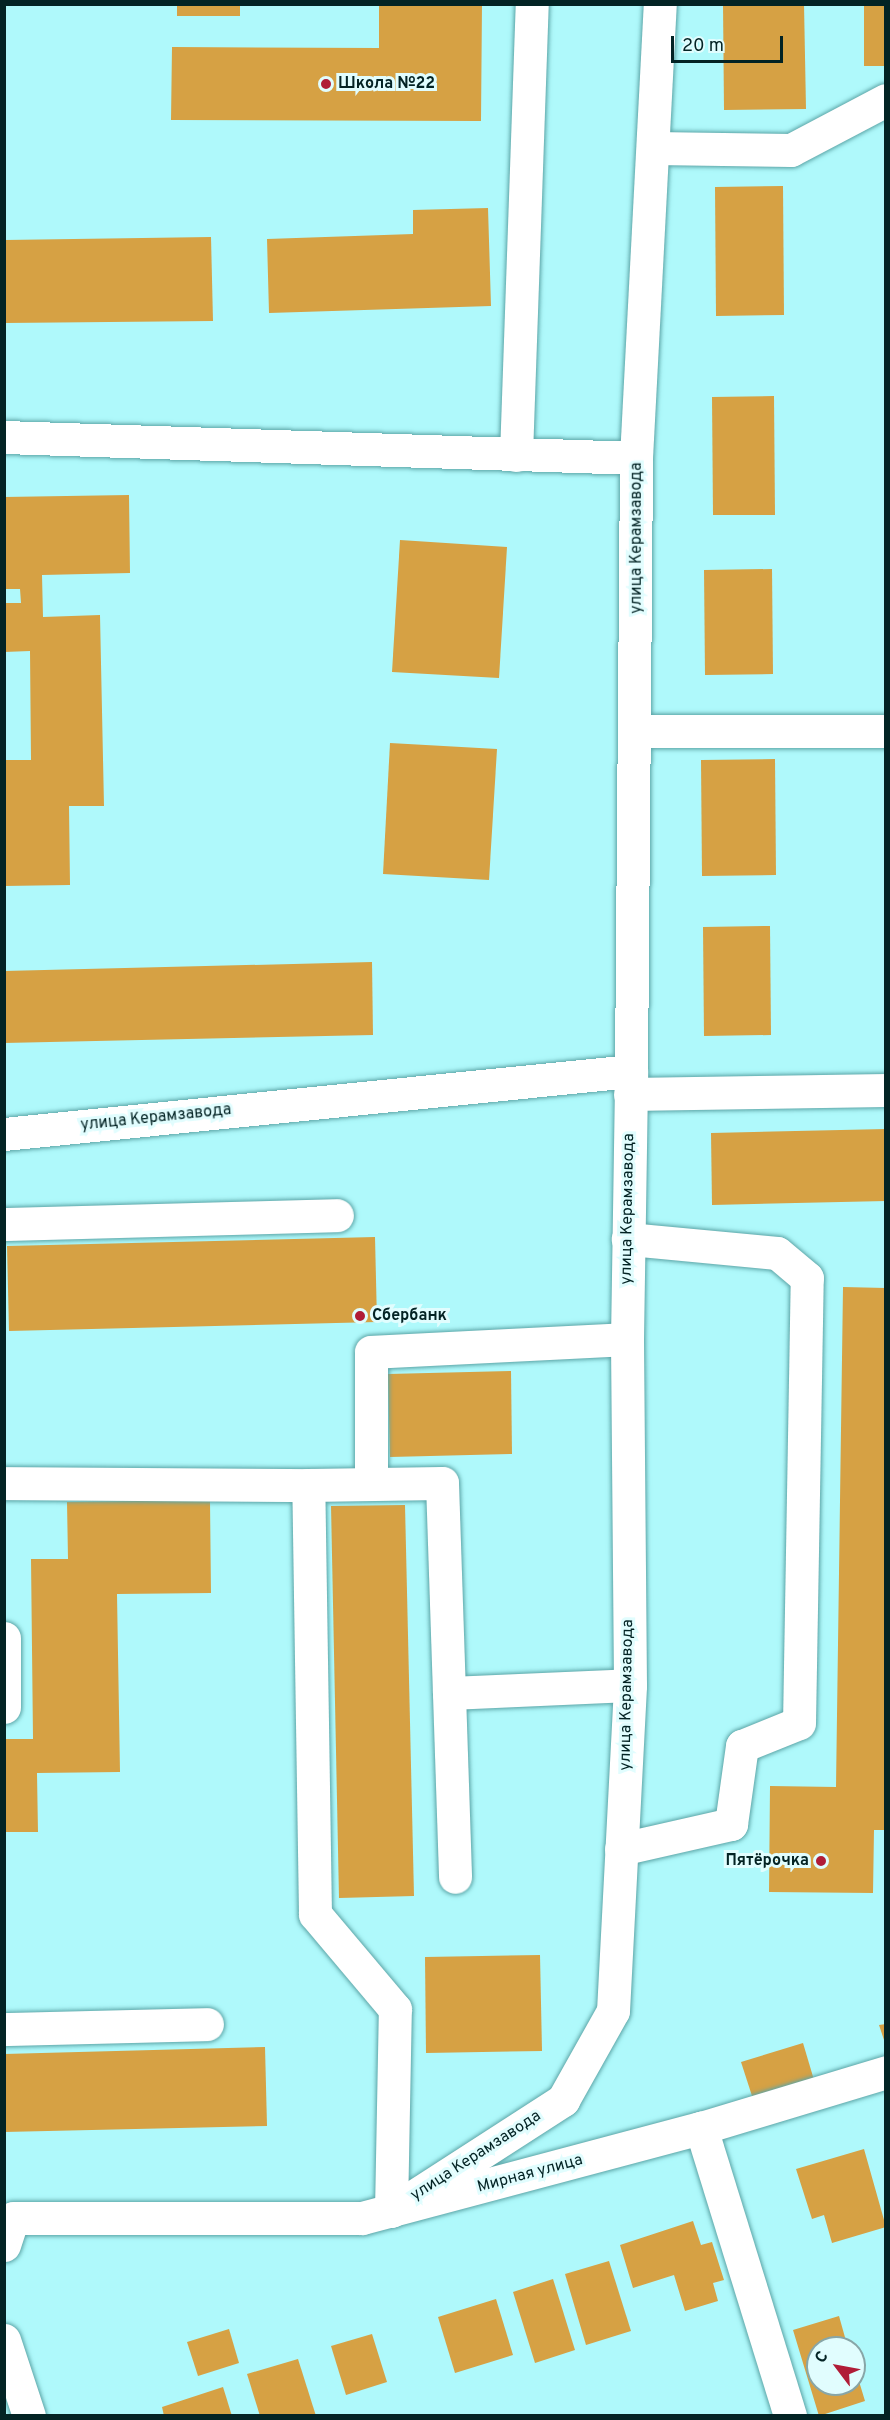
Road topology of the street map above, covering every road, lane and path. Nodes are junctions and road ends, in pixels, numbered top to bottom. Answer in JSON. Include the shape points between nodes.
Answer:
{"nodes":[{"id":1,"x":532,"y":4,"type":"edge"},
{"id":2,"x":660,"y":4,"type":"edge"},
{"id":3,"x":885,"y":100,"type":"edge"},
{"id":4,"x":654,"y":148,"type":"junction"},
{"id":5,"x":4,"y":437,"type":"edge"},
{"id":6,"x":516,"y":455,"type":"junction"},
{"id":7,"x":636,"y":458,"type":"junction"},
{"id":8,"x":637,"y":731,"type":"junction"},
{"id":9,"x":885,"y":731,"type":"edge"},
{"id":10,"x":630,"y":1083,"type":"junction"},
{"id":11,"x":885,"y":1090,"type":"edge"},
{"id":12,"x":4,"y":1134,"type":"edge"},
{"id":13,"x":337,"y":1215,"type":"dead end"},
{"id":14,"x":4,"y":1224,"type":"edge"},
{"id":15,"x":628,"y":1239,"type":"junction"},
{"id":16,"x":627,"y":1339,"type":"junction"},
{"id":17,"x":4,"y":1483,"type":"edge"},
{"id":18,"x":371,"y":1484,"type":"junction"},
{"id":19,"x":308,"y":1485,"type":"junction"},
{"id":20,"x":4,"y":1638,"type":"edge"},
{"id":21,"x":630,"y":1685,"type":"junction"},
{"id":22,"x":449,"y":1694,"type":"junction"},
{"id":23,"x":4,"y":1707,"type":"edge"},
{"id":24,"x":621,"y":1849,"type":"junction"},
{"id":25,"x":455,"y":1877,"type":"dead end"},
{"id":26,"x":207,"y":2024,"type":"dead end"},
{"id":27,"x":4,"y":2028,"type":"edge"},
{"id":28,"x":885,"y":2073,"type":"edge"},
{"id":29,"x":701,"y":2128,"type":"junction"},
{"id":30,"x":391,"y":2211,"type":"junction"},
{"id":31,"x":7,"y":2227,"type":"edge"},
{"id":32,"x":4,"y":2340,"type":"edge"},
{"id":33,"x":18,"y":2399,"type":"edge"},
{"id":34,"x":790,"y":2415,"type":"edge"}],
"edges":[{"from":1,"to":6,"type":"street"},
{"from":2,"to":4,"type":"street","name":"улица Керамзавода"},
{"from":3,"to":4,"type":"street","via":[[791,150]]},
{"from":4,"to":7,"type":"street","name":"улица Керамзавода"},
{"from":5,"to":6,"type":"street"},
{"from":6,"to":7,"type":"street"},
{"from":7,"to":8,"type":"street","name":"улица Керамзавода"},
{"from":8,"to":9,"type":"street"},
{"from":8,"to":10,"type":"street","name":"улица Керамзавода"},
{"from":10,"to":11,"type":"street"},
{"from":10,"to":12,"type":"street","name":"улица Керамзавода"},
{"from":10,"to":15,"type":"street","name":"улица Керамзавода"},
{"from":13,"to":14,"type":"street"},
{"from":15,"to":16,"type":"street","name":"улица Керамзавода"},
{"from":15,"to":24,"type":"street","via":[[777,1253],[807,1278],[799,1723],[742,1746],[731,1824]]},
{"from":16,"to":18,"type":"street","via":[[371,1352]]},
{"from":16,"to":21,"type":"street","name":"улица Керамзавода"},
{"from":17,"to":19,"type":"street"},
{"from":18,"to":19,"type":"street"},
{"from":18,"to":22,"type":"street","via":[[442,1483]]},
{"from":19,"to":30,"type":"street","via":[[315,1914],[395,2009]]},
{"from":20,"to":23,"type":"street"},
{"from":21,"to":22,"type":"street"},
{"from":21,"to":24,"type":"street","name":"улица Керамзавода"},
{"from":22,"to":25,"type":"street"},
{"from":24,"to":30,"type":"street","name":"улица Керамзавода","via":[[613,2011],[563,2100]]},
{"from":26,"to":27,"type":"street"},
{"from":28,"to":29,"type":"street","name":"Мирная улица"},
{"from":29,"to":30,"type":"street","name":"Мирная улица"},
{"from":29,"to":34,"type":"street"},
{"from":30,"to":31,"type":"street","name":"Мирная улица","via":[[362,2218]]},
{"from":32,"to":33,"type":"street"}]}
